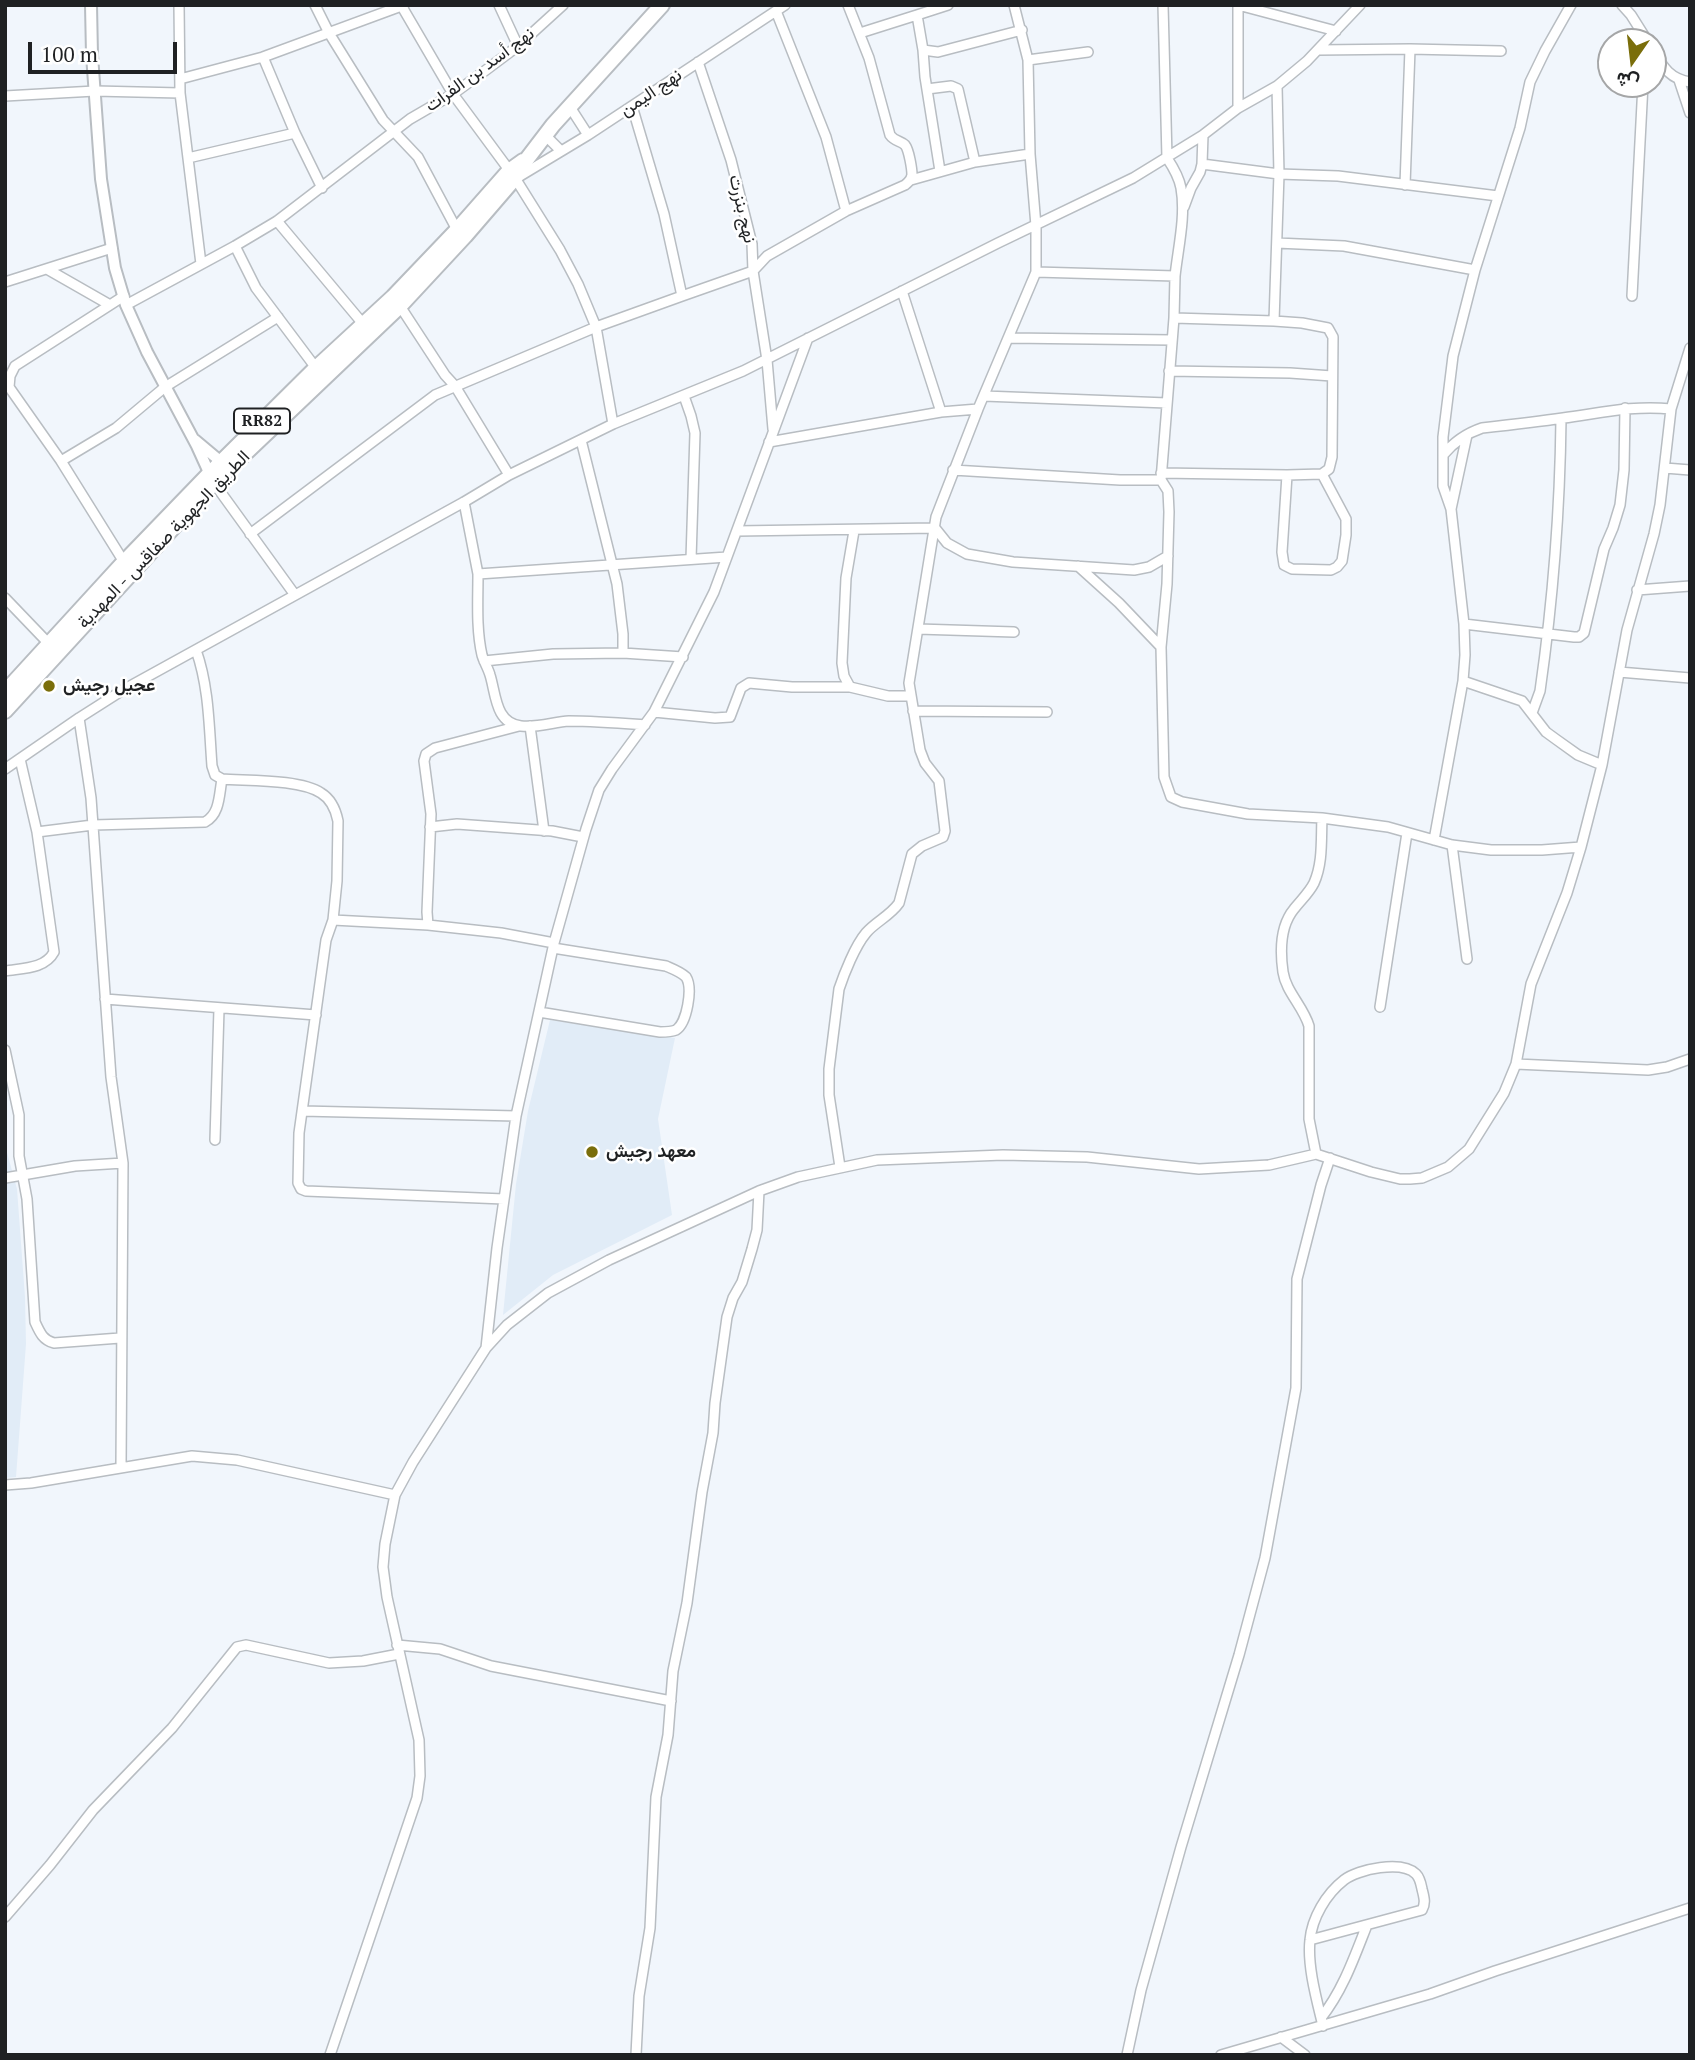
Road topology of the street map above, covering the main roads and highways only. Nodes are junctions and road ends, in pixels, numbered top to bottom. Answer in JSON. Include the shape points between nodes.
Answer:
{"nodes":[{"id":1,"x":662,"y":5,"type":"edge"},
{"id":2,"x":512,"y":175,"type":"junction"},
{"id":3,"x":397,"y":301,"type":"junction"},
{"id":4,"x":225,"y":466,"type":"junction"},
{"id":5,"x":212,"y":478,"type":"junction"},
{"id":6,"x":53,"y":648,"type":"junction"},
{"id":7,"x":15,"y":688,"type":"edge"},
{"id":8,"x":5,"y":711,"type":"edge"}],
"edges":[{"from":1,"to":2,"type":"main road","name":"الطريق الجهوية صفاقس - المهدية","number":"RR82"},
{"from":2,"to":3,"type":"main road","name":"الطريق الجهوية صفاقس - المهدية","number":"RR82","via":[[457,230]]},
{"from":2,"to":3,"type":"main road","name":"الطريق الجهوية صفاقس - المهدية","number":"RR82","via":[[491,208]]},
{"from":3,"to":4,"type":"main road","name":"الطريق الجهوية صفاقس - المهدية","number":"RR82"},
{"from":3,"to":4,"type":"main road","name":"الطريق الجهوية صفاقس - المهدية","number":"RR82","via":[[316,368]]},
{"from":4,"to":5,"type":"main road","name":"الطريق الجهوية صفاقس - المهدية","number":"RR82"},
{"from":5,"to":6,"type":"main road","name":"الطريق الجهوية صفاقس - المهدية","number":"RR82"},
{"from":5,"to":6,"type":"main road","name":"الطريق الجهوية صفاقس - المهدية","number":"RR82","via":[[124,562]]},
{"from":6,"to":7,"type":"main road","name":"الطريق الجهوية صفاقس - المهدية","number":"RR82"},
{"from":7,"to":8,"type":"main road","name":"الطريق الجهوية صفاقس - المهدية","number":"RR82"}]}
